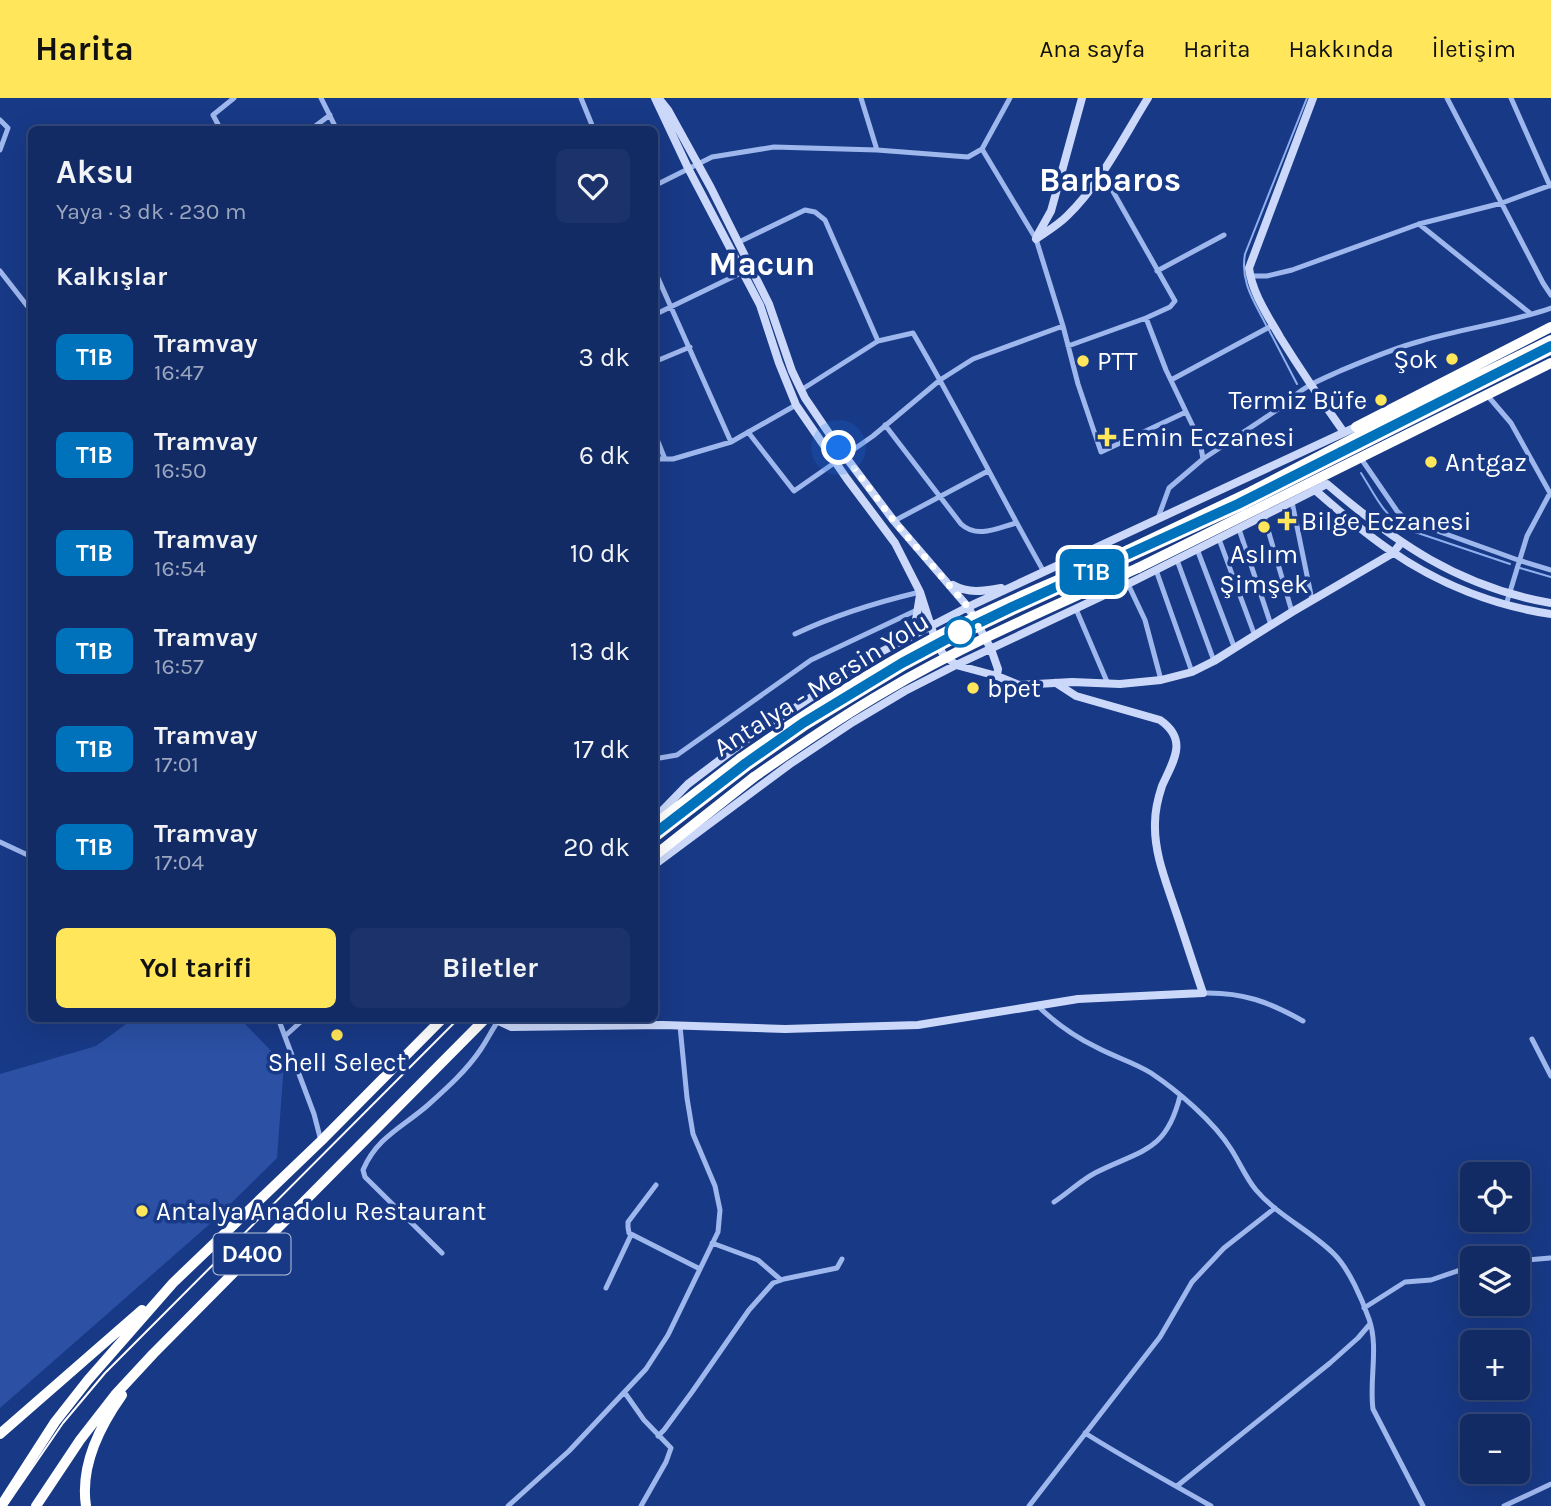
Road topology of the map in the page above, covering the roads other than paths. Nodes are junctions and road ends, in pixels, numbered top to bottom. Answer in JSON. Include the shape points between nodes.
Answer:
{"nodes":[{"id":1,"x":234,"y":98,"type":"edge"},
{"id":2,"x":320,"y":98,"type":"edge"},
{"id":3,"x":581,"y":98,"type":"edge"},
{"id":4,"x":657,"y":98,"type":"edge"},
{"id":5,"x":861,"y":98,"type":"edge"},
{"id":6,"x":1010,"y":98,"type":"edge"},
{"id":7,"x":1082,"y":98,"type":"edge"},
{"id":8,"x":1148,"y":98,"type":"edge"},
{"id":9,"x":1314,"y":98,"type":"edge"},
{"id":10,"x":1447,"y":98,"type":"edge"},
{"id":11,"x":1511,"y":98,"type":"edge"},
{"id":12,"x":330,"y":115,"type":"junction"},
{"id":13,"x":0,"y":120,"type":"edge"},
{"id":14,"x":218,"y":126,"type":"edge"},
{"id":15,"x":315,"y":126,"type":"edge"},
{"id":16,"x":335,"y":126,"type":"edge"},
{"id":17,"x":592,"y":126,"type":"edge"},
{"id":18,"x":982,"y":149,"type":"junction"},
{"id":19,"x":0,"y":150,"type":"edge"},
{"id":20,"x":877,"y":150,"type":"junction"},
{"id":21,"x":697,"y":163,"type":"junction"},
{"id":22,"x":688,"y":168,"type":"junction"},
{"id":23,"x":1102,"y":172,"type":"junction"},
{"id":24,"x":658,"y":184,"type":"edge"},
{"id":25,"x":1551,"y":186,"type":"edge"},
{"id":26,"x":1502,"y":203,"type":"junction"},
{"id":27,"x":1419,"y":224,"type":"junction"},
{"id":28,"x":1224,"y":235,"type":"dead end"},
{"id":29,"x":1036,"y":239,"type":"junction"},
{"id":30,"x":739,"y":242,"type":"junction"},
{"id":31,"x":0,"y":271,"type":"edge"},
{"id":32,"x":1157,"y":271,"type":"junction"},
{"id":33,"x":743,"y":272,"type":"junction"},
{"id":34,"x":1250,"y":276,"type":"junction"},
{"id":35,"x":658,"y":277,"type":"edge"},
{"id":36,"x":1551,"y":295,"type":"edge"},
{"id":37,"x":28,"y":307,"type":"edge"},
{"id":38,"x":673,"y":307,"type":"junction"},
{"id":39,"x":1551,"y":307,"type":"edge"},
{"id":40,"x":658,"y":313,"type":"edge"},
{"id":41,"x":1531,"y":314,"type":"junction"},
{"id":42,"x":1146,"y":318,"type":"junction"},
{"id":43,"x":1272,"y":325,"type":"junction"},
{"id":44,"x":1063,"y":326,"type":"junction"},
{"id":45,"x":1551,"y":327,"type":"edge"},
{"id":46,"x":1551,"y":340,"type":"edge"},
{"id":47,"x":878,"y":341,"type":"junction"},
{"id":48,"x":1068,"y":346,"type":"junction"},
{"id":49,"x":690,"y":347,"type":"junction"},
{"id":50,"x":658,"y":360,"type":"edge"},
{"id":51,"x":1551,"y":363,"type":"edge"},
{"id":52,"x":940,"y":380,"type":"junction"},
{"id":53,"x":1171,"y":380,"type":"junction"},
{"id":54,"x":1309,"y":385,"type":"junction"},
{"id":55,"x":801,"y":390,"type":"junction"},
{"id":56,"x":1486,"y":394,"type":"junction"},
{"id":57,"x":796,"y":405,"type":"junction"},
{"id":58,"x":1418,"y":405,"type":"junction"},
{"id":59,"x":1186,"y":412,"type":"junction"},
{"id":60,"x":885,"y":425,"type":"junction"},
{"id":61,"x":1356,"y":426,"type":"junction"},
{"id":62,"x":1343,"y":431,"type":"junction"},
{"id":63,"x":748,"y":432,"type":"junction"},
{"id":64,"x":658,"y":441,"type":"edge"},
{"id":65,"x":731,"y":442,"type":"junction"},
{"id":66,"x":844,"y":455,"type":"junction"},
{"id":67,"x":1360,"y":457,"type":"junction"},
{"id":68,"x":658,"y":459,"type":"edge"},
{"id":69,"x":666,"y":459,"type":"junction"},
{"id":70,"x":1203,"y":459,"type":"junction"},
{"id":71,"x":835,"y":462,"type":"junction"},
{"id":72,"x":1348,"y":464,"type":"junction"},
{"id":73,"x":988,"y":471,"type":"junction"},
{"id":74,"x":1326,"y":484,"type":"junction"},
{"id":75,"x":1315,"y":491,"type":"junction"},
{"id":76,"x":1551,"y":493,"type":"edge"},
{"id":77,"x":940,"y":496,"type":"junction"},
{"id":78,"x":1292,"y":502,"type":"junction"},
{"id":79,"x":1264,"y":516,"type":"junction"},
{"id":80,"x":1158,"y":518,"type":"junction"},
{"id":81,"x":894,"y":521,"type":"junction"},
{"id":82,"x":1016,"y":523,"type":"junction"},
{"id":83,"x":1239,"y":529,"type":"junction"},
{"id":84,"x":1219,"y":539,"type":"junction"},
{"id":85,"x":1401,"y":543,"type":"junction"},
{"id":86,"x":1197,"y":549,"type":"junction"},
{"id":87,"x":1393,"y":553,"type":"junction"},
{"id":88,"x":1177,"y":560,"type":"junction"},
{"id":89,"x":1518,"y":560,"type":"junction"},
{"id":90,"x":1156,"y":570,"type":"junction"},
{"id":91,"x":1551,"y":570,"type":"edge"},
{"id":92,"x":1044,"y":572,"type":"junction"},
{"id":93,"x":949,"y":583,"type":"junction"},
{"id":94,"x":1128,"y":584,"type":"junction"},
{"id":95,"x":1015,"y":585,"type":"junction"},
{"id":96,"x":920,"y":592,"type":"junction"},
{"id":97,"x":1508,"y":593,"type":"junction"},
{"id":98,"x":1312,"y":600,"type":"junction"},
{"id":99,"x":1551,"y":603,"type":"edge"},
{"id":100,"x":1506,"y":605,"type":"junction"},
{"id":101,"x":968,"y":607,"type":"junction"},
{"id":102,"x":919,"y":609,"type":"junction"},
{"id":103,"x":1076,"y":609,"type":"junction"},
{"id":104,"x":1292,"y":612,"type":"junction"},
{"id":105,"x":1551,"y":614,"type":"edge"},
{"id":106,"x":930,"y":625,"type":"junction"},
{"id":107,"x":1271,"y":625,"type":"junction"},
{"id":108,"x":795,"y":634,"type":"dead end"},
{"id":109,"x":1255,"y":636,"type":"junction"},
{"id":110,"x":908,"y":637,"type":"junction"},
{"id":111,"x":990,"y":649,"type":"junction"},
{"id":112,"x":1235,"y":649,"type":"junction"},
{"id":113,"x":1214,"y":661,"type":"junction"},
{"id":114,"x":956,"y":665,"type":"junction"},
{"id":115,"x":1192,"y":672,"type":"junction"},
{"id":116,"x":998,"y":677,"type":"junction"},
{"id":117,"x":1161,"y":680,"type":"junction"},
{"id":118,"x":1056,"y":683,"type":"junction"},
{"id":119,"x":1108,"y":684,"type":"junction"},
{"id":120,"x":658,"y":758,"type":"edge"},
{"id":121,"x":658,"y":815,"type":"edge"},
{"id":122,"x":658,"y":822,"type":"edge"},
{"id":123,"x":0,"y":842,"type":"edge"},
{"id":124,"x":658,"y":853,"type":"edge"},
{"id":125,"x":28,"y":855,"type":"edge"},
{"id":126,"x":658,"y":861,"type":"edge"},
{"id":127,"x":1203,"y":993,"type":"junction"},
{"id":128,"x":1038,"y":1006,"type":"junction"},
{"id":129,"x":1303,"y":1021,"type":"dead end"},
{"id":130,"x":280,"y":1022,"type":"edge"},
{"id":131,"x":301,"y":1022,"type":"edge"},
{"id":132,"x":439,"y":1022,"type":"edge"},
{"id":133,"x":489,"y":1022,"type":"edge"},
{"id":134,"x":491,"y":1022,"type":"edge"},
{"id":135,"x":499,"y":1022,"type":"edge"},
{"id":136,"x":680,"y":1026,"type":"junction"},
{"id":137,"x":285,"y":1036,"type":"junction"},
{"id":138,"x":1532,"y":1039,"type":"dead end"},
{"id":139,"x":1551,"y":1076,"type":"edge"},
{"id":140,"x":1180,"y":1096,"type":"junction"},
{"id":141,"x":321,"y":1141,"type":"junction"},
{"id":142,"x":656,"y":1185,"type":"dead end"},
{"id":143,"x":1054,"y":1202,"type":"dead end"},
{"id":144,"x":1275,"y":1208,"type":"junction"},
{"id":145,"x":631,"y":1235,"type":"junction"},
{"id":146,"x":712,"y":1243,"type":"junction"},
{"id":147,"x":442,"y":1253,"type":"dead end"},
{"id":148,"x":1550,"y":1258,"type":"edge"},
{"id":149,"x":842,"y":1259,"type":"dead end"},
{"id":150,"x":1530,"y":1260,"type":"edge"},
{"id":151,"x":699,"y":1269,"type":"junction"},
{"id":152,"x":1460,"y":1270,"type":"edge"},
{"id":153,"x":781,"y":1280,"type":"junction"},
{"id":154,"x":173,"y":1283,"type":"junction"},
{"id":155,"x":607,"y":1288,"type":"dead end"},
{"id":156,"x":1364,"y":1308,"type":"junction"},
{"id":157,"x":1370,"y":1324,"type":"junction"},
{"id":158,"x":153,"y":1354,"type":"junction"},
{"id":159,"x":625,"y":1393,"type":"junction"},
{"id":160,"x":1085,"y":1433,"type":"junction"},
{"id":161,"x":0,"y":1434,"type":"edge"},
{"id":162,"x":657,"y":1436,"type":"junction"},
{"id":163,"x":1551,"y":1484,"type":"edge"},
{"id":164,"x":1177,"y":1486,"type":"junction"},
{"id":165,"x":1,"y":1506,"type":"edge"},
{"id":166,"x":36,"y":1506,"type":"edge"},
{"id":167,"x":86,"y":1506,"type":"edge"},
{"id":168,"x":508,"y":1506,"type":"edge"},
{"id":169,"x":640,"y":1506,"type":"edge"},
{"id":170,"x":1029,"y":1506,"type":"edge"},
{"id":171,"x":1211,"y":1506,"type":"edge"},
{"id":172,"x":1423,"y":1506,"type":"edge"},
{"id":173,"x":1504,"y":1506,"type":"edge"}],
"edges":[{"from":1,"to":14,"type":"street","via":[[213,115]]},
{"from":2,"to":12,"type":"street"},
{"from":3,"to":17,"type":"street"},
{"from":4,"to":21,"type":"street"},
{"from":4,"to":22,"type":"street"},
{"from":5,"to":20,"type":"street"},
{"from":6,"to":18,"type":"street"},
{"from":7,"to":29,"type":"street","via":[[1051,211]]},
{"from":8,"to":23,"type":"street"},
{"from":9,"to":34,"type":"street","via":[[1249,268]]},
{"from":10,"to":26,"type":"street"},
{"from":11,"to":25,"type":"street"},
{"from":12,"to":15,"type":"street"},
{"from":12,"to":16,"type":"street"},
{"from":13,"to":19,"type":"street","via":[[8,128]]},
{"from":18,"to":20,"type":"street","via":[[968,157]]},
{"from":18,"to":29,"type":"street"},
{"from":20,"to":21,"type":"street","via":[[774,147]]},
{"from":21,"to":22,"type":"street"},
{"from":21,"to":30,"type":"street"},
{"from":22,"to":24,"type":"street"},
{"from":22,"to":33,"type":"street"},
{"from":23,"to":29,"type":"street","via":[[1066,218]]},
{"from":23,"to":32,"type":"street"},
{"from":25,"to":26,"type":"street"},
{"from":26,"to":27,"type":"street"},
{"from":26,"to":36,"type":"street"},
{"from":27,"to":34,"type":"street","via":[[1292,270]]},
{"from":27,"to":41,"type":"street"},
{"from":28,"to":32,"type":"street"},
{"from":29,"to":44,"type":"street"},
{"from":30,"to":47,"type":"street","via":[[805,210],[819,214]]},
{"from":30,"to":55,"type":"street","via":[[769,304]]},
{"from":31,"to":37,"type":"street"},
{"from":32,"to":42,"type":"street","via":[[1175,301]]},
{"from":33,"to":38,"type":"street"},
{"from":33,"to":57,"type":"street","via":[[760,305]]},
{"from":34,"to":43,"type":"street"},
{"from":35,"to":38,"type":"street"},
{"from":38,"to":40,"type":"street"},
{"from":38,"to":49,"type":"street"},
{"from":39,"to":41,"type":"street"},
{"from":41,"to":54,"type":"street","via":[[1419,341]]},
{"from":42,"to":48,"type":"street"},
{"from":42,"to":53,"type":"street"},
{"from":43,"to":53,"type":"street"},
{"from":43,"to":54,"type":"street"},
{"from":44,"to":48,"type":"street"},
{"from":44,"to":52,"type":"street","via":[[973,359]]},
{"from":45,"to":61,"type":"highway"},
{"from":46,"to":58,"type":"highway","name":"Antalya - Mersin Yolu"},
{"from":47,"to":52,"type":"street","via":[[913,333]]},
{"from":47,"to":55,"type":"street"},
{"from":48,"to":59,"type":"street","via":[[1101,452]]},
{"from":49,"to":50,"type":"street"},
{"from":49,"to":65,"type":"street"},
{"from":51,"to":56,"type":"highway","name":"Antalya - Mersin Yolu"},
{"from":52,"to":60,"type":"street"},
{"from":52,"to":73,"type":"street"},
{"from":53,"to":59,"type":"street"},
{"from":54,"to":62,"type":"street"},
{"from":54,"to":70,"type":"street"},
{"from":55,"to":66,"type":"street"},
{"from":56,"to":67,"type":"highway","name":"Antalya - Mersin Yolu"},
{"from":56,"to":76,"type":"street","via":[[1511,423]]},
{"from":57,"to":63,"type":"street"},
{"from":57,"to":71,"type":"street"},
{"from":58,"to":61,"type":"highway"},
{"from":58,"to":122,"type":"highway","name":"Antalya - Mersin Yolu","bridge":true,"via":[[1250,492],[933,639],[741,758]]},
{"from":59,"to":70,"type":"street"},
{"from":60,"to":66,"type":"street"},
{"from":60,"to":77,"type":"street"},
{"from":61,"to":62,"type":"street"},
{"from":62,"to":80,"type":"street"},
{"from":63,"to":65,"type":"street"},
{"from":63,"to":71,"type":"street","via":[[794,491]]},
{"from":64,"to":69,"type":"street"},
{"from":65,"to":69,"type":"street"},
{"from":66,"to":71,"type":"street"},
{"from":66,"to":81,"type":"street"},
{"from":67,"to":72,"type":"highway","name":"Antalya - Mersin Yolu"},
{"from":67,"to":89,"type":"street","via":[[1407,520]]},
{"from":68,"to":69,"type":"street"},
{"from":70,"to":80,"type":"street","via":[[1169,488]]},
{"from":71,"to":96,"type":"street","via":[[895,543]]},
{"from":72,"to":74,"type":"highway"},
{"from":72,"to":124,"type":"highway","name":"Antalya - Mersin Yolu","bridge":true,"via":[[1002,629],[886,691],[754,777]]},
{"from":73,"to":77,"type":"street"},
{"from":73,"to":82,"type":"street"},
{"from":74,"to":75,"type":"street"},
{"from":74,"to":85,"type":"street"},
{"from":75,"to":78,"type":"street"},
{"from":75,"to":87,"type":"street"},
{"from":76,"to":89,"type":"street"},
{"from":77,"to":81,"type":"street"},
{"from":77,"to":82,"type":"street","via":[[970,531]]},
{"from":78,"to":79,"type":"street"},
{"from":78,"to":98,"type":"street"},
{"from":79,"to":83,"type":"street"},
{"from":79,"to":104,"type":"street"},
{"from":80,"to":92,"type":"street"},
{"from":81,"to":93,"type":"street"},
{"from":82,"to":92,"type":"street"},
{"from":83,"to":84,"type":"street"},
{"from":83,"to":107,"type":"street"},
{"from":84,"to":86,"type":"street"},
{"from":84,"to":109,"type":"street"},
{"from":85,"to":87,"type":"street"},
{"from":85,"to":97,"type":"street","via":[[1463,578]]},
{"from":86,"to":88,"type":"street"},
{"from":86,"to":112,"type":"street"},
{"from":87,"to":98,"type":"street"},
{"from":87,"to":100,"type":"street","via":[[1457,587]]},
{"from":88,"to":90,"type":"street"},
{"from":88,"to":113,"type":"street"},
{"from":89,"to":91,"type":"street"},
{"from":89,"to":97,"type":"street"},
{"from":90,"to":94,"type":"street"},
{"from":90,"to":115,"type":"street"},
{"from":92,"to":95,"type":"street"},
{"from":93,"to":95,"type":"street","via":[[980,592]]},
{"from":93,"to":101,"type":"street"},
{"from":94,"to":103,"type":"street"},
{"from":94,"to":117,"type":"street","via":[[1145,620]]},
{"from":95,"to":101,"type":"street"},
{"from":96,"to":102,"type":"street"},
{"from":96,"to":106,"type":"street"},
{"from":96,"to":108,"type":"street","via":[[830,618]]},
{"from":97,"to":99,"type":"street"},
{"from":97,"to":100,"type":"street"},
{"from":98,"to":104,"type":"street"},
{"from":100,"to":105,"type":"street"},
{"from":101,"to":106,"type":"street"},
{"from":101,"to":111,"type":"street"},
{"from":102,"to":110,"type":"street"},
{"from":102,"to":120,"type":"street","via":[[811,660],[677,755]]},
{"from":103,"to":111,"type":"street"},
{"from":103,"to":119,"type":"street"},
{"from":104,"to":107,"type":"street"},
{"from":106,"to":110,"type":"street"},
{"from":106,"to":114,"type":"street","via":[[943,654]]},
{"from":107,"to":109,"type":"street"},
{"from":109,"to":112,"type":"street"},
{"from":110,"to":121,"type":"street","via":[[746,740]]},
{"from":111,"to":114,"type":"street"},
{"from":111,"to":116,"type":"street"},
{"from":112,"to":113,"type":"street"},
{"from":113,"to":115,"type":"street"},
{"from":114,"to":116,"type":"street"},
{"from":114,"to":126,"type":"street","via":[[853,722]]},
{"from":115,"to":117,"type":"street"},
{"from":116,"to":118,"type":"street","via":[[1019,685]]},
{"from":117,"to":119,"type":"street"},
{"from":118,"to":119,"type":"street"},
{"from":118,"to":127,"type":"street","via":[[1076,696],[1160,720],[1175,735],[1176,757],[1161,789],[1154,837]]},
{"from":123,"to":125,"type":"street"},
{"from":127,"to":128,"type":"street","via":[[1079,999]]},
{"from":127,"to":129,"type":"street","via":[[1223,992],[1265,1001]]},
{"from":128,"to":136,"type":"street","via":[[918,1025]]},
{"from":128,"to":140,"type":"street","via":[[1071,1034],[1150,1073]]},
{"from":130,"to":137,"type":"street"},
{"from":131,"to":137,"type":"street"},
{"from":132,"to":141,"type":"highway","number":"D400"},
{"from":133,"to":158,"type":"highway","number":"D400"},
{"from":134,"to":147,"type":"street","via":[[480,1051],[464,1070],[383,1139],[363,1170]]},
{"from":135,"to":136,"type":"street","via":[[511,1027]]},
{"from":136,"to":146,"type":"street","via":[[693,1134],[720,1210]]},
{"from":137,"to":141,"type":"street"},
{"from":138,"to":139,"type":"street"},
{"from":140,"to":143,"type":"street","via":[[1169,1128],[1151,1147],[1094,1173]]},
{"from":140,"to":144,"type":"street","via":[[1219,1132],[1255,1189]]},
{"from":141,"to":154,"type":"highway","number":"D400"},
{"from":142,"to":145,"type":"street","via":[[628,1222]]},
{"from":144,"to":156,"type":"street","via":[[1335,1255]]},
{"from":144,"to":160,"type":"street","via":[[1224,1248],[1192,1282],[1160,1337]]},
{"from":145,"to":151,"type":"street"},
{"from":145,"to":155,"type":"street"},
{"from":146,"to":151,"type":"street"},
{"from":146,"to":153,"type":"street","via":[[758,1260]]},
{"from":148,"to":150,"type":"street"},
{"from":149,"to":153,"type":"street","via":[[837,1268]]},
{"from":151,"to":159,"type":"street","via":[[668,1335]]},
{"from":152,"to":156,"type":"street","via":[[1431,1280],[1405,1282]]},
{"from":153,"to":162,"type":"street","via":[[760,1296]]},
{"from":154,"to":161,"type":"highway"},
{"from":154,"to":165,"type":"highway","number":"D400","via":[[71,1401]]},
{"from":156,"to":157,"type":"street"},
{"from":157,"to":164,"type":"street","via":[[1330,1363]]},
{"from":157,"to":172,"type":"street","via":[[1373,1409]]},
{"from":158,"to":166,"type":"highway","number":"D400","via":[[87,1431]]},
{"from":158,"to":167,"type":"highway","via":[[99,1432],[87,1469]]},
{"from":159,"to":162,"type":"street"},
{"from":159,"to":168,"type":"street"},
{"from":160,"to":164,"type":"street"},
{"from":160,"to":170,"type":"street"},
{"from":162,"to":169,"type":"street","via":[[671,1448]]},
{"from":163,"to":173,"type":"street"},
{"from":164,"to":171,"type":"street"}]}
